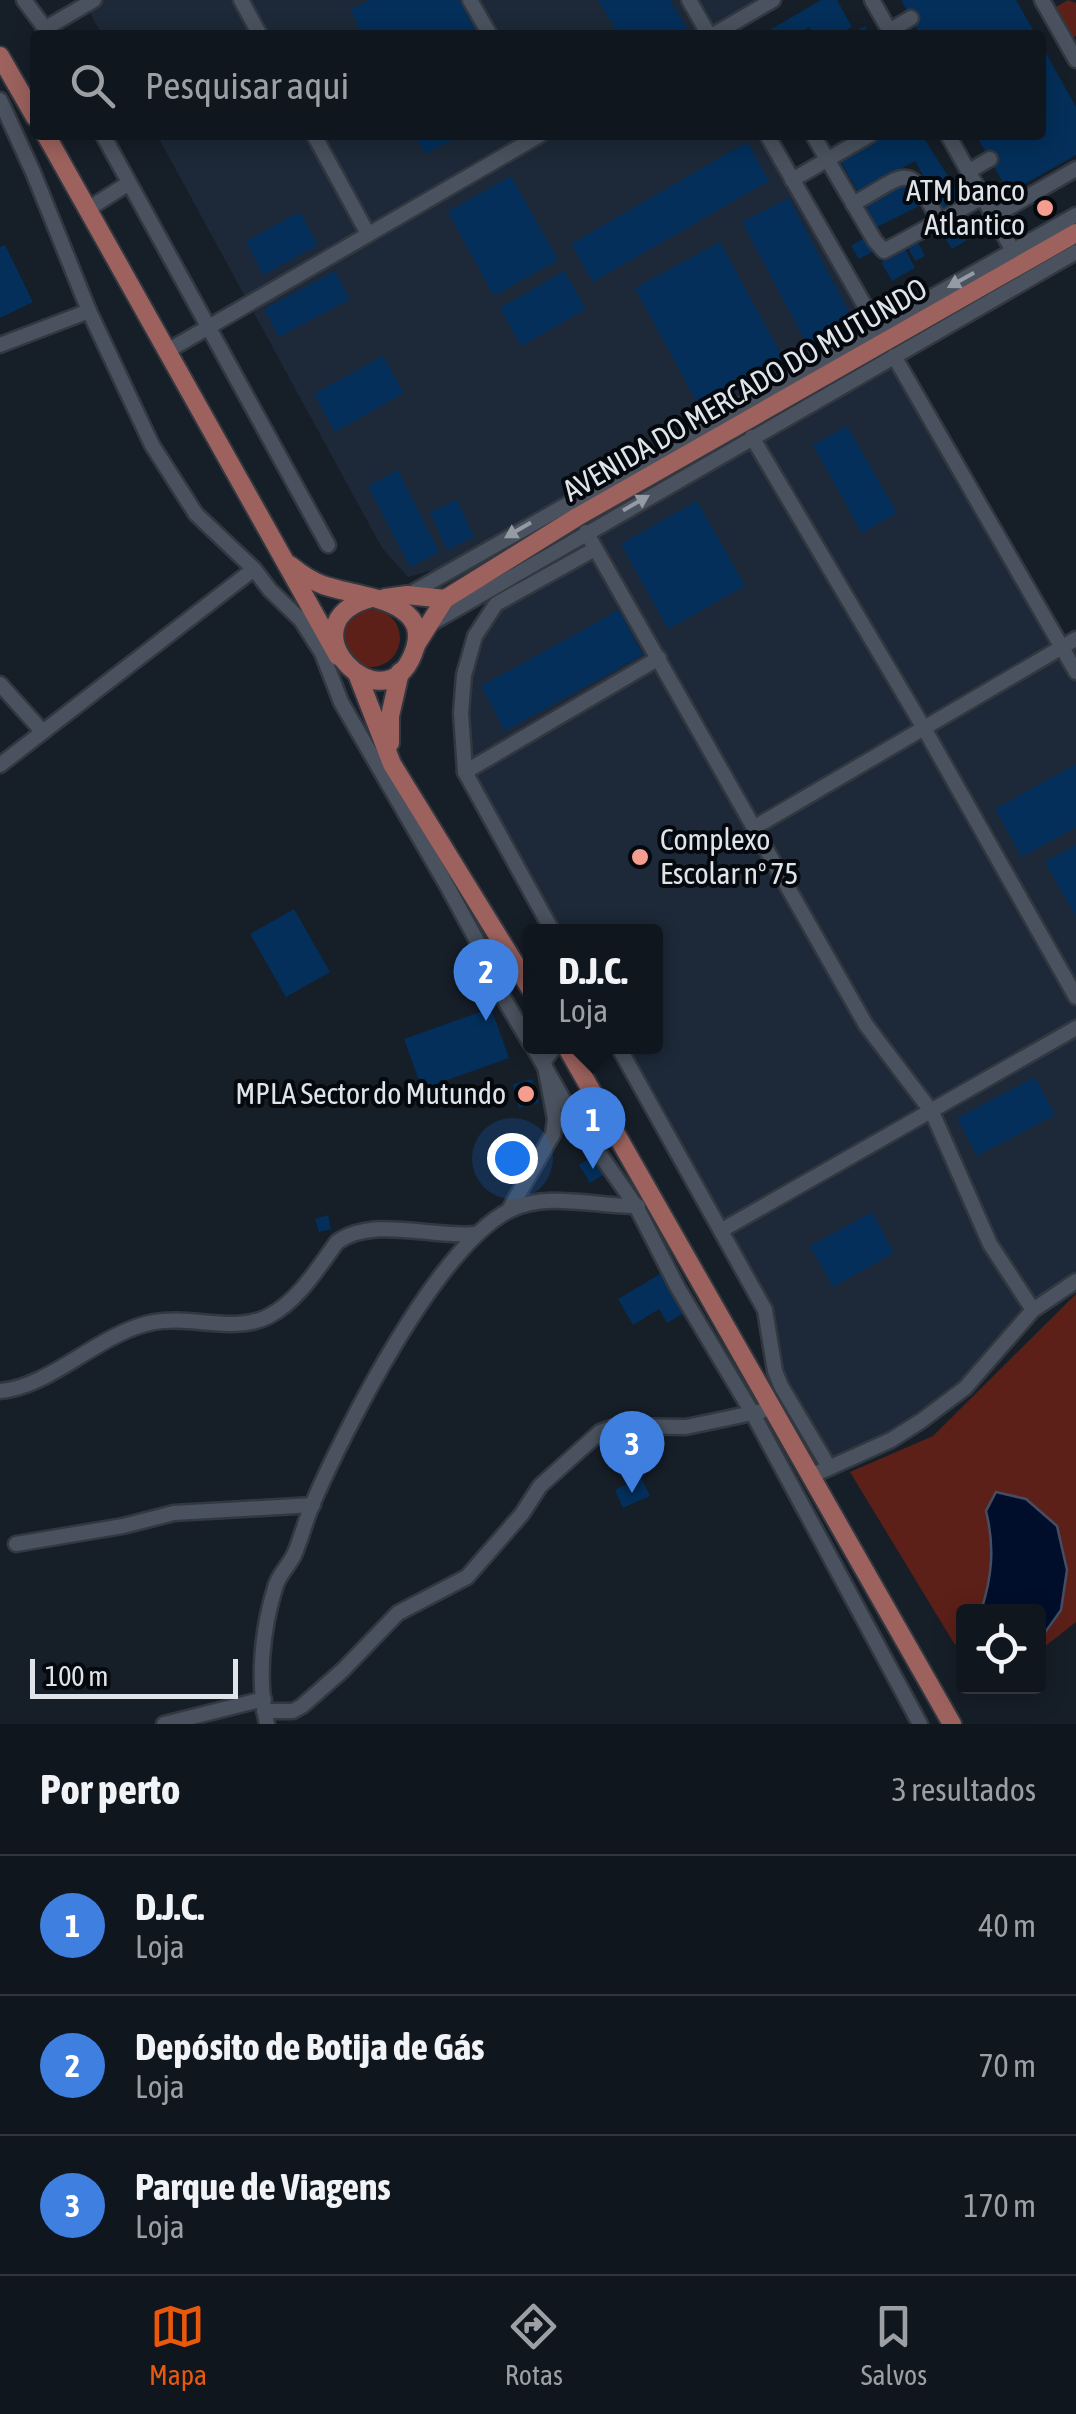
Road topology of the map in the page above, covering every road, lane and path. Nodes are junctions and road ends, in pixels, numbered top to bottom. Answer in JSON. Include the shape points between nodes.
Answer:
{"nodes":[{"id":1,"x":24,"y":0,"type":"edge"},
{"id":2,"x":94,"y":0,"type":"edge"},
{"id":3,"x":241,"y":0,"type":"edge"},
{"id":4,"x":470,"y":0,"type":"edge"},
{"id":5,"x":689,"y":0,"type":"edge"},
{"id":6,"x":772,"y":0,"type":"edge"},
{"id":7,"x":872,"y":0,"type":"edge"},
{"id":8,"x":1047,"y":2,"type":"edge"},
{"id":9,"x":911,"y":18,"type":"dead end"},
{"id":10,"x":1056,"y":26,"type":"junction"},
{"id":11,"x":46,"y":30,"type":"edge"},
{"id":12,"x":51,"y":30,"type":"edge"},
{"id":13,"x":257,"y":30,"type":"edge"},
{"id":14,"x":487,"y":30,"type":"edge"},
{"id":15,"x":708,"y":30,"type":"edge"},
{"id":16,"x":720,"y":30,"type":"edge"},
{"id":17,"x":888,"y":30,"type":"edge"},
{"id":18,"x":894,"y":30,"type":"edge"},
{"id":19,"x":1046,"y":32,"type":"edge"},
{"id":20,"x":1074,"y":50,"type":"edge"},
{"id":21,"x":0,"y":56,"type":"edge"},
{"id":22,"x":0,"y":100,"type":"edge"},
{"id":23,"x":30,"y":108,"type":"edge"},
{"id":24,"x":49,"y":140,"type":"edge"},
{"id":25,"x":107,"y":140,"type":"edge"},
{"id":26,"x":317,"y":140,"type":"edge"},
{"id":27,"x":531,"y":140,"type":"edge"},
{"id":28,"x":769,"y":140,"type":"edge"},
{"id":29,"x":816,"y":140,"type":"edge"},
{"id":30,"x":861,"y":140,"type":"edge"},
{"id":31,"x":951,"y":140,"type":"edge"},
{"id":32,"x":990,"y":159,"type":"dead end"},
{"id":33,"x":827,"y":160,"type":"junction"},
{"id":34,"x":1076,"y":169,"type":"edge"},
{"id":35,"x":968,"y":171,"type":"junction"},
{"id":36,"x":792,"y":180,"type":"junction"},
{"id":37,"x":129,"y":183,"type":"junction"},
{"id":38,"x":983,"y":197,"type":"junction"},
{"id":39,"x":853,"y":204,"type":"junction"},
{"id":40,"x":88,"y":208,"type":"junction"},
{"id":41,"x":1076,"y":215,"type":"edge"},
{"id":42,"x":994,"y":216,"type":"junction"},
{"id":43,"x":934,"y":225,"type":"junction"},
{"id":44,"x":1076,"y":233,"type":"edge"},
{"id":45,"x":368,"y":234,"type":"junction"},
{"id":46,"x":937,"y":246,"type":"dead end"},
{"id":47,"x":1013,"y":250,"type":"junction"},
{"id":48,"x":1076,"y":252,"type":"edge"},
{"id":49,"x":89,"y":310,"type":"junction"},
{"id":50,"x":207,"y":327,"type":"junction"},
{"id":51,"x":877,"y":327,"type":"junction"},
{"id":52,"x":0,"y":345,"type":"edge"},
{"id":53,"x":169,"y":350,"type":"junction"},
{"id":54,"x":894,"y":356,"type":"junction"},
{"id":55,"x":752,"y":437,"type":"junction"},
{"id":56,"x":586,"y":532,"type":"junction"},
{"id":57,"x":328,"y":545,"type":"dead end"},
{"id":58,"x":596,"y":549,"type":"junction"},
{"id":59,"x":287,"y":564,"type":"junction"},
{"id":60,"x":254,"y":569,"type":"junction"},
{"id":61,"x":408,"y":595,"type":"junction"},
{"id":62,"x":376,"y":599,"type":"junction"},
{"id":63,"x":445,"y":599,"type":"junction"},
{"id":64,"x":432,"y":624,"type":"junction"},
{"id":65,"x":1076,"y":639,"type":"edge"},
{"id":66,"x":416,"y":645,"type":"junction"},
{"id":67,"x":1062,"y":646,"type":"junction"},
{"id":68,"x":338,"y":656,"type":"junction"},
{"id":69,"x":658,"y":658,"type":"junction"},
{"id":70,"x":400,"y":672,"type":"junction"},
{"id":71,"x":1076,"y":672,"type":"edge"},
{"id":72,"x":358,"y":676,"type":"junction"},
{"id":73,"x":0,"y":684,"type":"edge"},
{"id":74,"x":925,"y":730,"type":"junction"},
{"id":75,"x":42,"y":731,"type":"junction"},
{"id":76,"x":392,"y":764,"type":"junction"},
{"id":77,"x":0,"y":765,"type":"edge"},
{"id":78,"x":465,"y":772,"type":"junction"},
{"id":79,"x":755,"y":827,"type":"junction"},
{"id":80,"x":549,"y":924,"type":"edge"},
{"id":81,"x":523,"y":977,"type":"edge"},
{"id":82,"x":1076,"y":997,"type":"edge"},
{"id":83,"x":1076,"y":1028,"type":"edge"},
{"id":84,"x":523,"y":1030,"type":"edge"},
{"id":85,"x":537,"y":1054,"type":"edge"},
{"id":86,"x":548,"y":1054,"type":"edge"},
{"id":87,"x":571,"y":1054,"type":"edge"},
{"id":88,"x":623,"y":1054,"type":"edge"},
{"id":89,"x":545,"y":1067,"type":"junction"},
{"id":90,"x":932,"y":1112,"type":"junction"},
{"id":91,"x":655,"y":1202,"type":"junction"},
{"id":92,"x":636,"y":1206,"type":"junction"},
{"id":93,"x":508,"y":1210,"type":"junction"},
{"id":94,"x":722,"y":1230,"type":"junction"},
{"id":95,"x":475,"y":1234,"type":"junction"},
{"id":96,"x":1076,"y":1281,"type":"edge"},
{"id":97,"x":1033,"y":1310,"type":"junction"},
{"id":98,"x":0,"y":1391,"type":"edge"},
{"id":99,"x":772,"y":1408,"type":"junction"},
{"id":100,"x":753,"y":1414,"type":"junction"},
{"id":101,"x":829,"y":1467,"type":"junction"},
{"id":102,"x":810,"y":1476,"type":"junction"},
{"id":103,"x":312,"y":1504,"type":"junction"},
{"id":104,"x":16,"y":1544,"type":"dead end"},
{"id":105,"x":265,"y":1711,"type":"edge"},
{"id":106,"x":164,"y":1724,"type":"edge"},
{"id":107,"x":920,"y":1724,"type":"edge"},
{"id":108,"x":952,"y":1724,"type":"edge"}],
"edges":[{"from":1,"to":11,"type":"street"},
{"from":2,"to":12,"type":"street"},
{"from":3,"to":13,"type":"street"},
{"from":4,"to":14,"type":"street"},
{"from":5,"to":15,"type":"street"},
{"from":6,"to":16,"type":"street"},
{"from":7,"to":17,"type":"street"},
{"from":8,"to":10,"type":"street"},
{"from":9,"to":18,"type":"street"},
{"from":10,"to":19,"type":"street"},
{"from":10,"to":20,"type":"street"},
{"from":21,"to":23,"type":"main road"},
{"from":22,"to":49,"type":"street"},
{"from":24,"to":40,"type":"main road"},
{"from":25,"to":37,"type":"street"},
{"from":26,"to":45,"type":"street"},
{"from":27,"to":45,"type":"street"},
{"from":28,"to":36,"type":"street"},
{"from":29,"to":33,"type":"street"},
{"from":30,"to":33,"type":"street"},
{"from":31,"to":35,"type":"street"},
{"from":32,"to":35,"type":"street"},
{"from":33,"to":36,"type":"street"},
{"from":33,"to":39,"type":"street"},
{"from":34,"to":42,"type":"street"},
{"from":35,"to":38,"type":"street"},
{"from":36,"to":51,"type":"street"},
{"from":37,"to":40,"type":"street"},
{"from":37,"to":50,"type":"street"},
{"from":38,"to":42,"type":"street"},
{"from":38,"to":43,"type":"street"},
{"from":39,"to":43,"type":"street","via":[[884,250]]},
{"from":39,"to":43,"type":"street","via":[[912,177]]},
{"from":40,"to":53,"type":"main road"},
{"from":41,"to":47,"type":"street"},
{"from":42,"to":47,"type":"street"},
{"from":43,"to":46,"type":"street"},
{"from":44,"to":63,"type":"main road","name":"AVENIDA DO MERCADO DO MUTUNDO"},
{"from":45,"to":50,"type":"street"},
{"from":47,"to":51,"type":"street","one_way":true},
{"from":48,"to":54,"type":"street"},
{"from":49,"to":52,"type":"street"},
{"from":49,"to":60,"type":"street","via":[[152,446],[196,514]]},
{"from":50,"to":53,"type":"street"},
{"from":50,"to":57,"type":"street"},
{"from":51,"to":61,"type":"street","one_way":true},
{"from":53,"to":59,"type":"main road"},
{"from":54,"to":55,"type":"street"},
{"from":54,"to":67,"type":"street"},
{"from":56,"to":55,"type":"street","one_way":true},
{"from":55,"to":74,"type":"street"},
{"from":56,"to":58,"type":"street"},
{"from":56,"to":64,"type":"street"},
{"from":58,"to":69,"type":"street"},
{"from":58,"to":78,"type":"street","via":[[496,604],[475,636],[464,676]]},
{"from":59,"to":62,"type":"main road","via":[[320,584]]},
{"from":59,"to":68,"type":"main road"},
{"from":60,"to":75,"type":"street"},
{"from":60,"to":84,"type":"street","via":[[322,653],[341,702]]},
{"from":61,"to":62,"type":"main road"},
{"from":61,"to":63,"type":"main road"},
{"from":62,"to":66,"type":"main road","via":[[408,614]]},
{"from":62,"to":68,"type":"main road","via":[[359,602],[340,619]]},
{"from":63,"to":64,"type":"main road"},
{"from":64,"to":66,"type":"main road"},
{"from":65,"to":67,"type":"street"},
{"from":66,"to":70,"type":"main road"},
{"from":67,"to":71,"type":"street"},
{"from":67,"to":74,"type":"street"},
{"from":68,"to":72,"type":"main road"},
{"from":69,"to":78,"type":"street"},
{"from":69,"to":79,"type":"street"},
{"from":70,"to":72,"type":"main road","via":[[372,680]]},
{"from":70,"to":76,"type":"main road","via":[[390,716]]},
{"from":72,"to":76,"type":"main road"},
{"from":73,"to":75,"type":"street"},
{"from":74,"to":79,"type":"street"},
{"from":74,"to":82,"type":"street"},
{"from":75,"to":77,"type":"street"},
{"from":76,"to":81,"type":"main road"},
{"from":78,"to":80,"type":"street"},
{"from":79,"to":90,"type":"street","via":[[866,1025]]},
{"from":83,"to":90,"type":"street"},
{"from":85,"to":89,"type":"street"},
{"from":86,"to":89,"type":"street"},
{"from":87,"to":91,"type":"main road"},
{"from":88,"to":94,"type":"street"},
{"from":89,"to":92,"type":"street"},
{"from":89,"to":93,"type":"street","via":[[554,1134]]},
{"from":90,"to":94,"type":"street"},
{"from":90,"to":97,"type":"street","via":[[990,1244]]},
{"from":91,"to":92,"type":"street"},
{"from":91,"to":99,"type":"main road"},
{"from":92,"to":93,"type":"street","via":[[548,1201]]},
{"from":92,"to":100,"type":"street"},
{"from":93,"to":95,"type":"street"},
{"from":94,"to":101,"type":"street","via":[[765,1310],[775,1371]]},
{"from":95,"to":98,"type":"street","via":[[347,1235],[284,1307],[260,1320],[135,1327],[41,1379]]},
{"from":95,"to":103,"type":"street","via":[[434,1284],[368,1392]]},
{"from":96,"to":97,"type":"street"},
{"from":97,"to":101,"type":"street","via":[[965,1388],[890,1440]]},
{"from":99,"to":100,"type":"street"},
{"from":99,"to":102,"type":"main road"},
{"from":100,"to":105,"type":"street","via":[[686,1427],[617,1426],[600,1432],[540,1486],[467,1577],[398,1613],[302,1706]]},
{"from":100,"to":107,"type":"street"},
{"from":101,"to":102,"type":"street"},
{"from":102,"to":108,"type":"main road"},
{"from":103,"to":104,"type":"street","via":[[174,1513]]},
{"from":103,"to":105,"type":"street","via":[[293,1558],[275,1585],[262,1645]]},
{"from":105,"to":106,"type":"street"}]}
